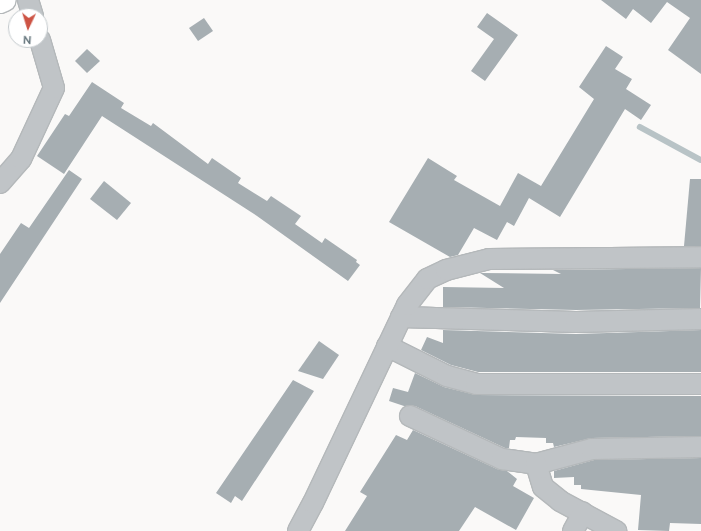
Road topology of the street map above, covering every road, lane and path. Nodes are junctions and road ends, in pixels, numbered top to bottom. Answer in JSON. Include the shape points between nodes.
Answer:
{"nodes":[{"id":1,"x":5,"y":0,"type":"edge"},
{"id":2,"x":0,"y":2,"type":"edge"},
{"id":3,"x":42,"y":48,"type":"edge"},
{"id":4,"x":0,"y":183,"type":"edge"},
{"id":5,"x":701,"y":257,"type":"edge"},
{"id":6,"x":401,"y":317,"type":"junction"},
{"id":7,"x":701,"y":319,"type":"edge"},
{"id":8,"x":387,"y":346,"type":"junction"},
{"id":9,"x":701,"y":384,"type":"edge"},
{"id":10,"x":410,"y":416,"type":"dead end"},
{"id":11,"x":701,"y":447,"type":"edge"},
{"id":12,"x":536,"y":464,"type":"junction"},
{"id":13,"x":583,"y":513,"type":"junction"},
{"id":14,"x":298,"y":531,"type":"edge"},
{"id":15,"x":574,"y":531,"type":"edge"},
{"id":16,"x":616,"y":531,"type":"edge"}],
"edges":[{"from":1,"to":2,"type":"highway"},
{"from":3,"to":4,"type":"street","via":[[54,88],[21,159]]},
{"from":5,"to":6,"type":"street","via":[[489,259],[446,270],[427,279]]},
{"from":6,"to":7,"type":"street","via":[[576,322]]},
{"from":6,"to":8,"type":"street"},
{"from":8,"to":9,"type":"street","via":[[447,376],[476,384]]},
{"from":8,"to":14,"type":"street"},
{"from":10,"to":12,"type":"street","via":[[502,459]]},
{"from":11,"to":12,"type":"street","via":[[592,449]]},
{"from":12,"to":13,"type":"street","via":[[543,488],[560,501]]},
{"from":13,"to":15,"type":"street"},
{"from":13,"to":16,"type":"street"}]}
